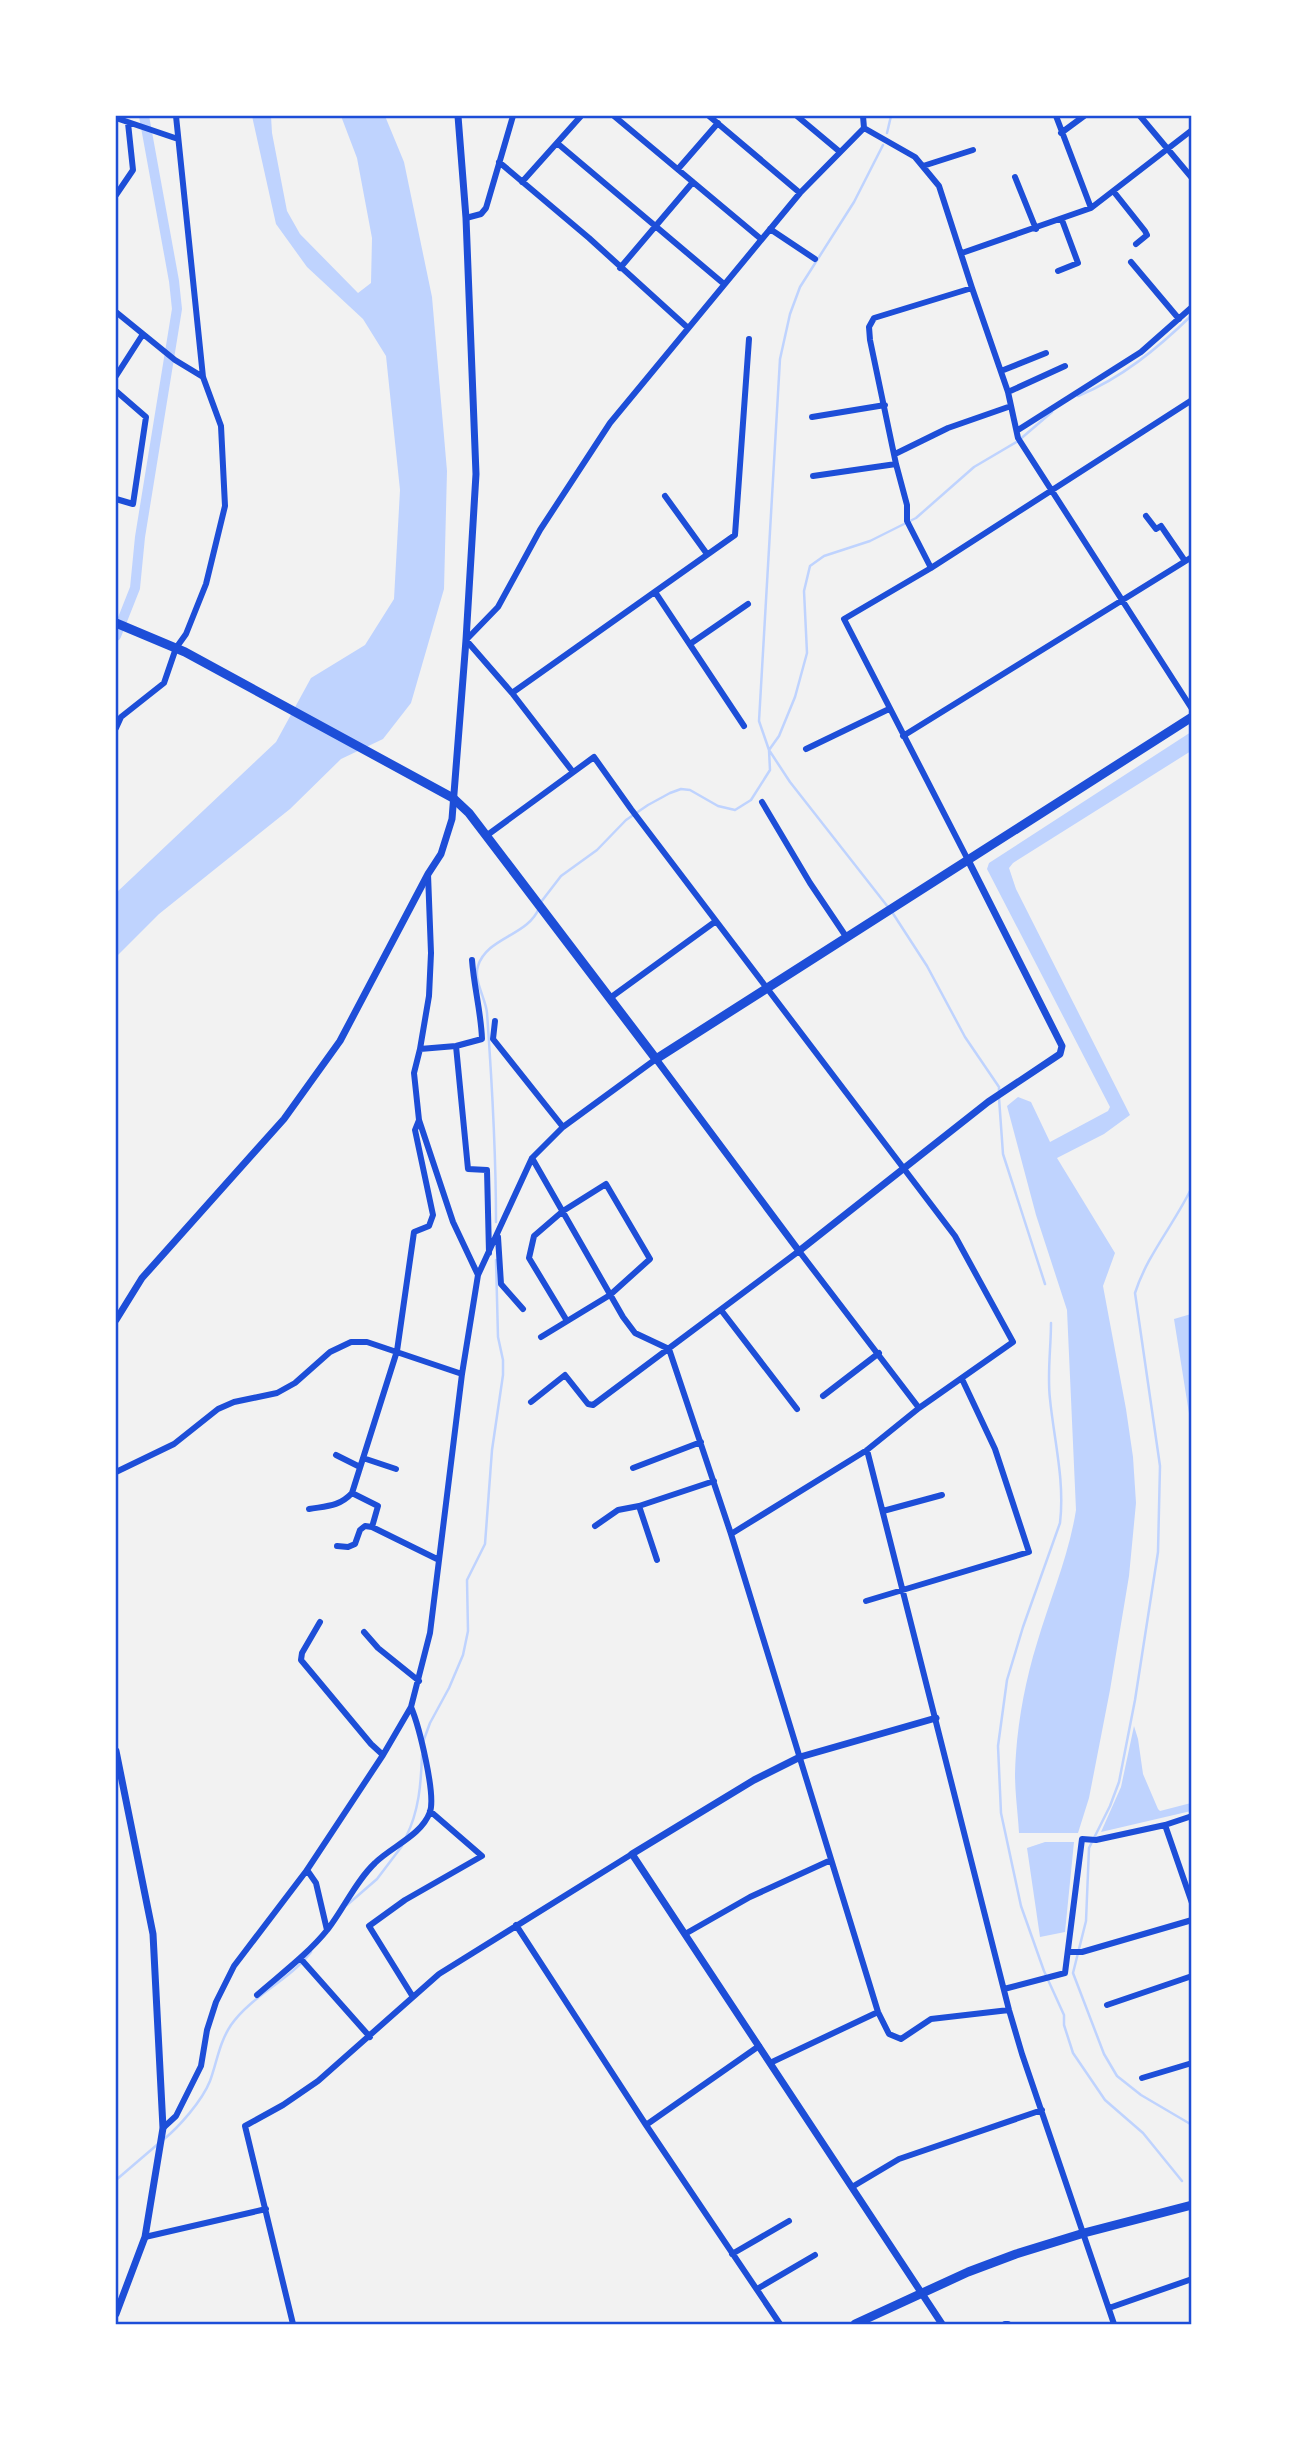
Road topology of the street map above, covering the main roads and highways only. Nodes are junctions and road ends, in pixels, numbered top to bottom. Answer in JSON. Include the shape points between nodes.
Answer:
{"nodes":[{"id":1,"x":119,"y":625,"type":"edge"},
{"id":2,"x":1192,"y":717,"type":"edge"},
{"id":3,"x":1192,"y":2205,"type":"edge"},
{"id":4,"x":855,"y":2325,"type":"edge"}],
"edges":[{"from":1,"to":2,"type":"main road","via":[[180,650],[453,798],[656,1059]]},
{"from":3,"to":4,"type":"main road","via":[[980,2267]]}]}
